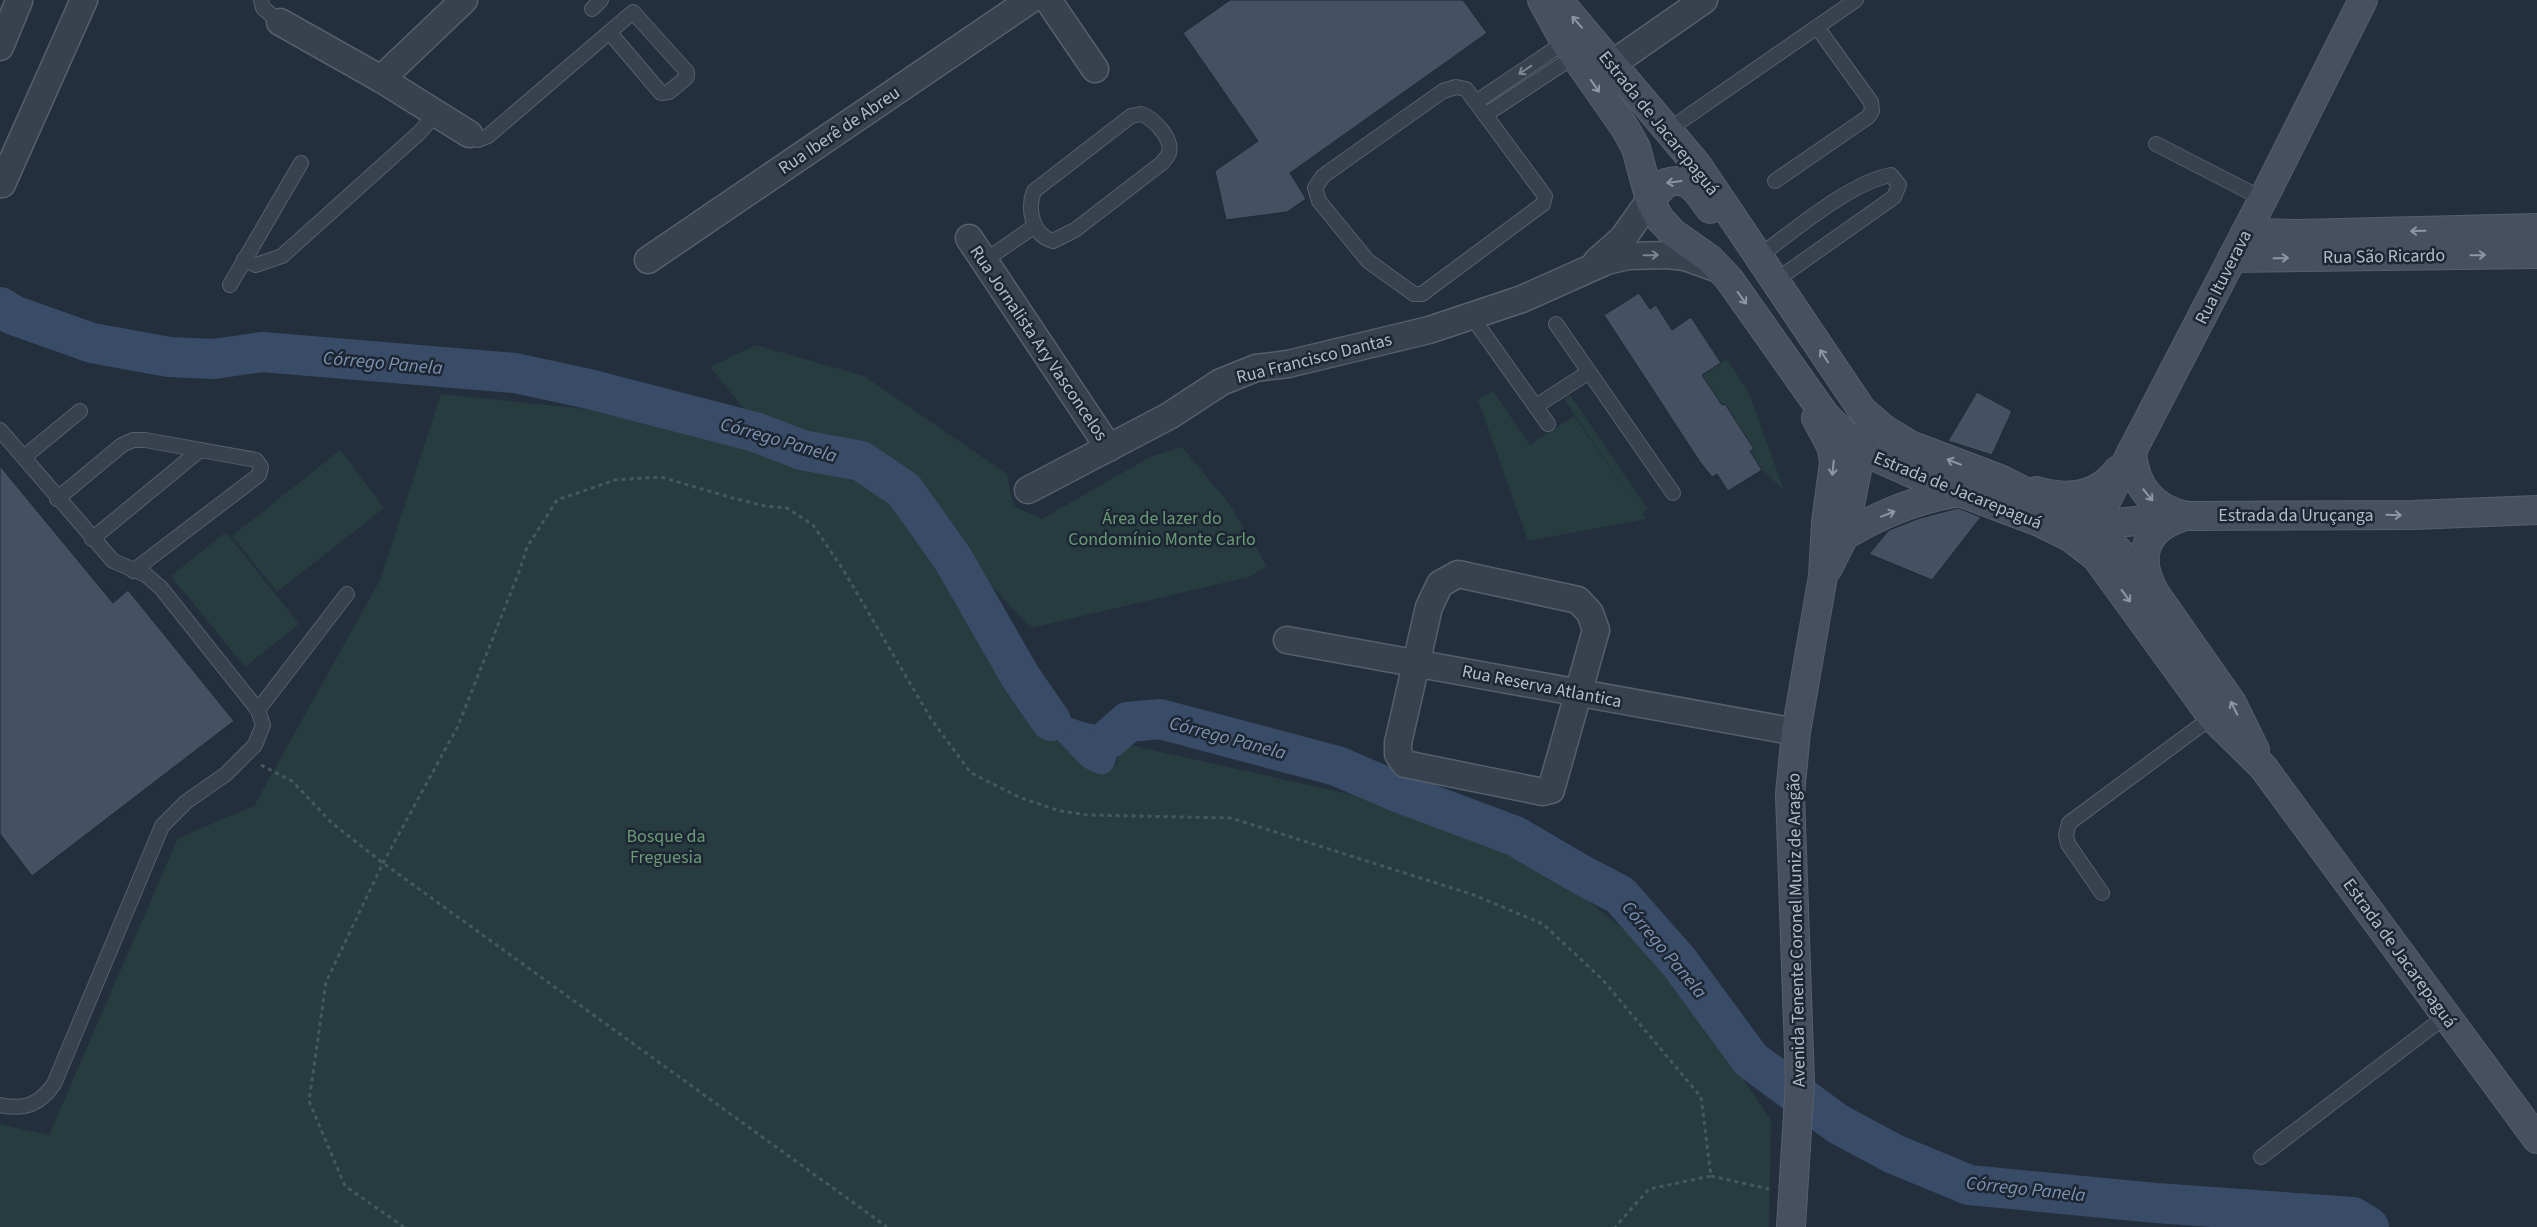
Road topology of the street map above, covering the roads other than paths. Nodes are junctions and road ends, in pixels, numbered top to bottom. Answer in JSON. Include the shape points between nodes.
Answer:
{"nodes":[{"id":1,"x":84,"y":0,"type":"edge"},
{"id":2,"x":261,"y":0,"type":"edge"},
{"id":3,"x":464,"y":0,"type":"edge"},
{"id":4,"x":1030,"y":0,"type":"edge"},
{"id":5,"x":1048,"y":0,"type":"edge"},
{"id":6,"x":1542,"y":0,"type":"edge"},
{"id":7,"x":1558,"y":0,"type":"edge"},
{"id":8,"x":1704,"y":0,"type":"edge"},
{"id":9,"x":1856,"y":0,"type":"edge"},
{"id":10,"x":2363,"y":0,"type":"edge"},
{"id":11,"x":13,"y":3,"type":"edge"},
{"id":12,"x":280,"y":22,"type":"joint"},
{"id":13,"x":1818,"y":26,"type":"junction"},
{"id":14,"x":610,"y":33,"type":"junction"},
{"id":15,"x":0,"y":47,"type":"edge"},
{"id":16,"x":1570,"y":49,"type":"junction"},
{"id":17,"x":1612,"y":64,"type":"junction"},
{"id":18,"x":1095,"y":70,"type":"dead end"},
{"id":19,"x":381,"y":79,"type":"junction"},
{"id":20,"x":1476,"y":102,"type":"junction"},
{"id":21,"x":437,"y":113,"type":"junction"},
{"id":22,"x":1485,"y":115,"type":"junction"},
{"id":23,"x":1668,"y":130,"type":"junction"},
{"id":24,"x":469,"y":134,"type":"joint"},
{"id":25,"x":2156,"y":144,"type":"dead end"},
{"id":26,"x":301,"y":164,"type":"dead end"},
{"id":27,"x":1775,"y":182,"type":"dead end"},
{"id":28,"x":2,"y":184,"type":"dead end"},
{"id":29,"x":2263,"y":199,"type":"junction"},
{"id":30,"x":1650,"y":200,"type":"junction"},
{"id":31,"x":1034,"y":226,"type":"junction"},
{"id":32,"x":2537,"y":228,"type":"edge"},
{"id":33,"x":2245,"y":233,"type":"junction"},
{"id":34,"x":969,"y":238,"type":"dead end"},
{"id":35,"x":2537,"y":254,"type":"edge"},
{"id":36,"x":1759,"y":256,"type":"junction"},
{"id":37,"x":2232,"y":258,"type":"junction"},
{"id":38,"x":244,"y":259,"type":"junction"},
{"id":39,"x":648,"y":260,"type":"dead end"},
{"id":40,"x":984,"y":261,"type":"junction"},
{"id":41,"x":1719,"y":269,"type":"junction"},
{"id":42,"x":1587,"y":270,"type":"junction"},
{"id":43,"x":1775,"y":281,"type":"junction"},
{"id":44,"x":230,"y":285,"type":"dead end"},
{"id":45,"x":1472,"y":317,"type":"junction"},
{"id":46,"x":1556,"y":324,"type":"dead end"},
{"id":47,"x":1588,"y":372,"type":"junction"},
{"id":48,"x":1806,"y":391,"type":"junction"},
{"id":49,"x":1851,"y":396,"type":"junction"},
{"id":50,"x":1536,"y":406,"type":"junction"},
{"id":51,"x":80,"y":411,"type":"dead end"},
{"id":52,"x":1548,"y":424,"type":"dead end"},
{"id":53,"x":0,"y":430,"type":"edge"},
{"id":54,"x":1109,"y":448,"type":"junction"},
{"id":55,"x":200,"y":450,"type":"junction"},
{"id":56,"x":1862,"y":451,"type":"junction"},
{"id":57,"x":2132,"y":451,"type":"junction"},
{"id":58,"x":24,"y":457,"type":"junction"},
{"id":59,"x":2000,"y":479,"type":"junction"},
{"id":60,"x":1028,"y":490,"type":"dead end"},
{"id":61,"x":1961,"y":492,"type":"junction"},
{"id":62,"x":1673,"y":493,"type":"dead end"},
{"id":63,"x":57,"y":499,"type":"junction"},
{"id":64,"x":2537,"y":510,"type":"edge"},
{"id":65,"x":2188,"y":516,"type":"junction"},
{"id":66,"x":2095,"y":529,"type":"junction"},
{"id":67,"x":2055,"y":530,"type":"junction"},
{"id":68,"x":1844,"y":536,"type":"junction"},
{"id":69,"x":92,"y":539,"type":"junction"},
{"id":70,"x":2096,"y":557,"type":"junction"},
{"id":71,"x":132,"y":572,"type":"junction"},
{"id":72,"x":1823,"y":576,"type":"junction"},
{"id":73,"x":2155,"y":593,"type":"junction"},
{"id":74,"x":347,"y":594,"type":"dead end"},
{"id":75,"x":1287,"y":640,"type":"dead end"},
{"id":76,"x":1415,"y":662,"type":"junction"},
{"id":77,"x":1580,"y":694,"type":"junction"},
{"id":78,"x":258,"y":710,"type":"junction"},
{"id":79,"x":2212,"y":716,"type":"junction"},
{"id":80,"x":1796,"y":732,"type":"junction"},
{"id":81,"x":2263,"y":768,"type":"junction"},
{"id":82,"x":2102,"y":893,"type":"dead end"},
{"id":83,"x":2446,"y":1016,"type":"junction"},
{"id":84,"x":0,"y":1105,"type":"edge"},
{"id":85,"x":2537,"y":1138,"type":"edge"},
{"id":86,"x":2261,"y":1157,"type":"dead end"},
{"id":87,"x":1791,"y":1227,"type":"edge"}],
"edges":[{"from":1,"to":28,"type":"street"},
{"from":2,"to":12,"type":"lane","via":[[263,8]]},
{"from":3,"to":19,"type":"street"},
{"from":4,"to":39,"type":"street","name":"Rua Iberê de Abreu"},
{"from":5,"to":18,"type":"street"},
{"from":6,"to":16,"type":"main road","name":"Estrada de Jacarepaguá"},
{"from":17,"to":7,"type":"main road","name":"Estrada de Jacarepaguá","one_way":true},
{"from":8,"to":17,"type":"street"},
{"from":9,"to":13,"type":"lane"},
{"from":10,"to":29,"type":"main road","name":"Rua Ituverava"},
{"from":11,"to":15,"type":"street"},
{"from":12,"to":19,"type":"street"},
{"from":13,"to":23,"type":"lane"},
{"from":13,"to":27,"type":"lane","via":[[1871,102],[1872,111]]},
{"from":14,"to":14,"type":"lane","via":[[633,12],[687,72],[686,77],[669,92],[661,93]]},
{"from":14,"to":24,"type":"lane","via":[[488,136],[478,140]]},
{"from":16,"to":20,"type":"lane","one_way":true},
{"from":16,"to":22,"type":"lane"},
{"from":16,"to":30,"type":"main road","name":"Estrada de Jacarepaguá","one_way":true,"via":[[1636,148]]},
{"from":17,"to":23,"type":"main road","name":"Estrada de Jacarepaguá"},
{"from":19,"to":21,"type":"street"},
{"from":20,"to":22,"type":"lane"},
{"from":20,"to":22,"type":"lane","via":[[1466,89],[1456,87],[1443,91],[1323,176],[1315,188],[1318,200],[1368,261],[1414,294],[1422,294],[1543,204],[1545,196]]},
{"from":21,"to":24,"type":"street"},
{"from":21,"to":38,"type":"lane","via":[[282,256],[256,265]]},
{"from":23,"to":36,"type":"main road","name":"Estrada de Jacarepaguá","via":[[1698,166]]},
{"from":25,"to":29,"type":"lane"},
{"from":26,"to":38,"type":"lane"},
{"from":29,"to":33,"type":"main road","name":"Rua Ituverava"},
{"from":36,"to":30,"type":"main road","one_way":true,"via":[[1730,237],[1691,183],[1674,180],[1666,183]]},
{"from":30,"to":41,"type":"main road","name":"Estrada de Jacarepaguá","via":[[1667,227]]},
{"from":30,"to":42,"type":"street","name":"Rua Francisco Dantas","via":[[1623,238]]},
{"from":31,"to":31,"type":"lane","via":[[1029,204],[1034,191],[1131,116],[1141,114],[1149,117],[1168,140],[1169,152],[1162,163],[1075,230],[1053,241],[1045,238]]},
{"from":31,"to":40,"type":"lane"},
{"from":32,"to":33,"type":"main road","name":"Rua São Ricardo","one_way":true},
{"from":33,"to":37,"type":"main road","name":"Rua Ituverava"},
{"from":34,"to":40,"type":"street","name":"Rua Jornalista Ary Vasconcelos"},
{"from":37,"to":35,"type":"main road","name":"Rua São Ricardo","one_way":true},
{"from":36,"to":43,"type":"main road","name":"Estrada de Jacarepaguá"},
{"from":36,"to":43,"type":"lane","via":[[1874,178],[1891,175],[1899,185],[1894,198]]},
{"from":37,"to":57,"type":"main road","name":"Rua Ituverava"},
{"from":38,"to":44,"type":"lane"},
{"from":40,"to":54,"type":"street","name":"Rua Jornalista Ary Vasconcelos"},
{"from":42,"to":41,"type":"street","name":"Rua Francisco Dantas","one_way":true,"via":[[1607,261],[1649,254],[1685,257]]},
{"from":41,"to":48,"type":"main road","name":"Estrada de Jacarepaguá","one_way":true,"via":[[1771,337]]},
{"from":42,"to":45,"type":"street","name":"Rua Francisco Dantas"},
{"from":49,"to":43,"type":"main road","name":"Estrada de Jacarepaguá","one_way":true},
{"from":45,"to":50,"type":"lane"},
{"from":45,"to":54,"type":"street","name":"Rua Francisco Dantas","via":[[1362,347],[1241,373]]},
{"from":46,"to":47,"type":"lane"},
{"from":47,"to":50,"type":"lane"},
{"from":47,"to":62,"type":"lane"},
{"from":48,"to":56,"type":"main road","name":"Estrada de Jacarepaguá"},
{"from":48,"to":72,"type":"main road","name":"Avenida Tenente Coronel Muniz de Aragão","one_way":true,"via":[[1817,422],[1832,448],[1834,463]]},
{"from":49,"to":56,"type":"main road","name":"Avenida Tenente Coronel Muniz de Aragão","via":[[1864,425]]},
{"from":59,"to":49,"type":"main road","name":"Estrada de Jacarepaguá","one_way":true,"via":[[1910,444],[1877,424]]},
{"from":50,"to":52,"type":"lane"},
{"from":51,"to":58,"type":"lane"},
{"from":53,"to":58,"type":"lane"},
{"from":54,"to":60,"type":"street","name":"Rua Francisco Dantas"},
{"from":55,"to":63,"type":"lane","via":[[133,440],[122,445]]},
{"from":55,"to":69,"type":"lane"},
{"from":55,"to":71,"type":"lane","via":[[256,460],[261,467],[259,474]]},
{"from":56,"to":61,"type":"main road","name":"Estrada de Jacarepaguá"},
{"from":56,"to":68,"type":"main road","name":"Avenida Tenente Coronel Muniz de Aragão"},
{"from":57,"to":59,"type":"main road","via":[[2110,480],[2091,492],[2055,495]]},
{"from":57,"to":65,"type":"main road","one_way":true,"via":[[2133,466],[2144,492],[2164,509]]},
{"from":57,"to":66,"type":"main road","name":"Rua Ituverava"},
{"from":58,"to":63,"type":"lane"},
{"from":59,"to":66,"type":"main road","name":"Estrada de Jacarepaguá"},
{"from":61,"to":67,"type":"main road","name":"Estrada de Jacarepaguá"},
{"from":68,"to":61,"type":"main road","one_way":true,"via":[[1869,521],[1933,496]]},
{"from":63,"to":69,"type":"lane"},
{"from":65,"to":64,"type":"main road","name":"Estrada da Uruçanga","one_way":true,"via":[[2414,515]]},
{"from":65,"to":66,"type":"main road","name":"Estrada da Uruçanga","via":[[2116,523]]},
{"from":65,"to":73,"type":"main road","via":[[2168,522],[2147,542],[2147,573]]},
{"from":66,"to":67,"type":"main road","name":"Estrada da Uruçanga"},
{"from":66,"to":70,"type":"main road","name":"Rua Ituverava"},
{"from":66,"to":73,"type":"main road","name":"Estrada de Jacarepaguá","via":[[2108,539]]},
{"from":67,"to":70,"type":"main road","name":"Estrada de Jacarepaguá","via":[[2077,541]]},
{"from":68,"to":72,"type":"main road","name":"Avenida Tenente Coronel Muniz de Aragão"},
{"from":69,"to":71,"type":"lane","via":[[113,561]]},
{"from":70,"to":79,"type":"main road","name":"Estrada de Jacarepaguá","one_way":true},
{"from":71,"to":78,"type":"lane","via":[[146,575],[161,588]]},
{"from":72,"to":80,"type":"main road","name":"Avenida Tenente Coronel Muniz de Aragão"},
{"from":81,"to":73,"type":"main road","name":"Estrada de Jacarepaguá","one_way":true,"via":[[2232,703]]},
{"from":74,"to":78,"type":"lane"},
{"from":75,"to":76,"type":"street","name":"Rua Reserva Atlantica"},
{"from":76,"to":77,"type":"street","name":"Rua Reserva Atlantica"},
{"from":76,"to":77,"type":"street","via":[[1429,607],[1440,584],[1458,574],[1578,600],[1590,613],[1596,630]]},
{"from":76,"to":77,"type":"street","via":[[1398,743],[1398,754],[1405,764],[1543,792],[1551,790]]},
{"from":77,"to":80,"type":"street","name":"Rua Reserva Atlantica"},
{"from":78,"to":84,"type":"lane","via":[[263,725],[255,745],[226,774],[186,802],[162,826],[54,1084],[44,1097],[32,1104],[16,1108]]},
{"from":79,"to":81,"type":"main road","name":"Estrada de Jacarepaguá"},
{"from":79,"to":82,"type":"lane","via":[[2069,823],[2068,844]]},
{"from":80,"to":87,"type":"main road","name":"Avenida Tenente Coronel Muniz de Aragão","via":[[1790,794],[1800,1081]]},
{"from":81,"to":83,"type":"main road","name":"Estrada de Jacarepaguá"},
{"from":83,"to":85,"type":"main road","name":"Estrada de Jacarepaguá"},
{"from":83,"to":86,"type":"lane"}]}
